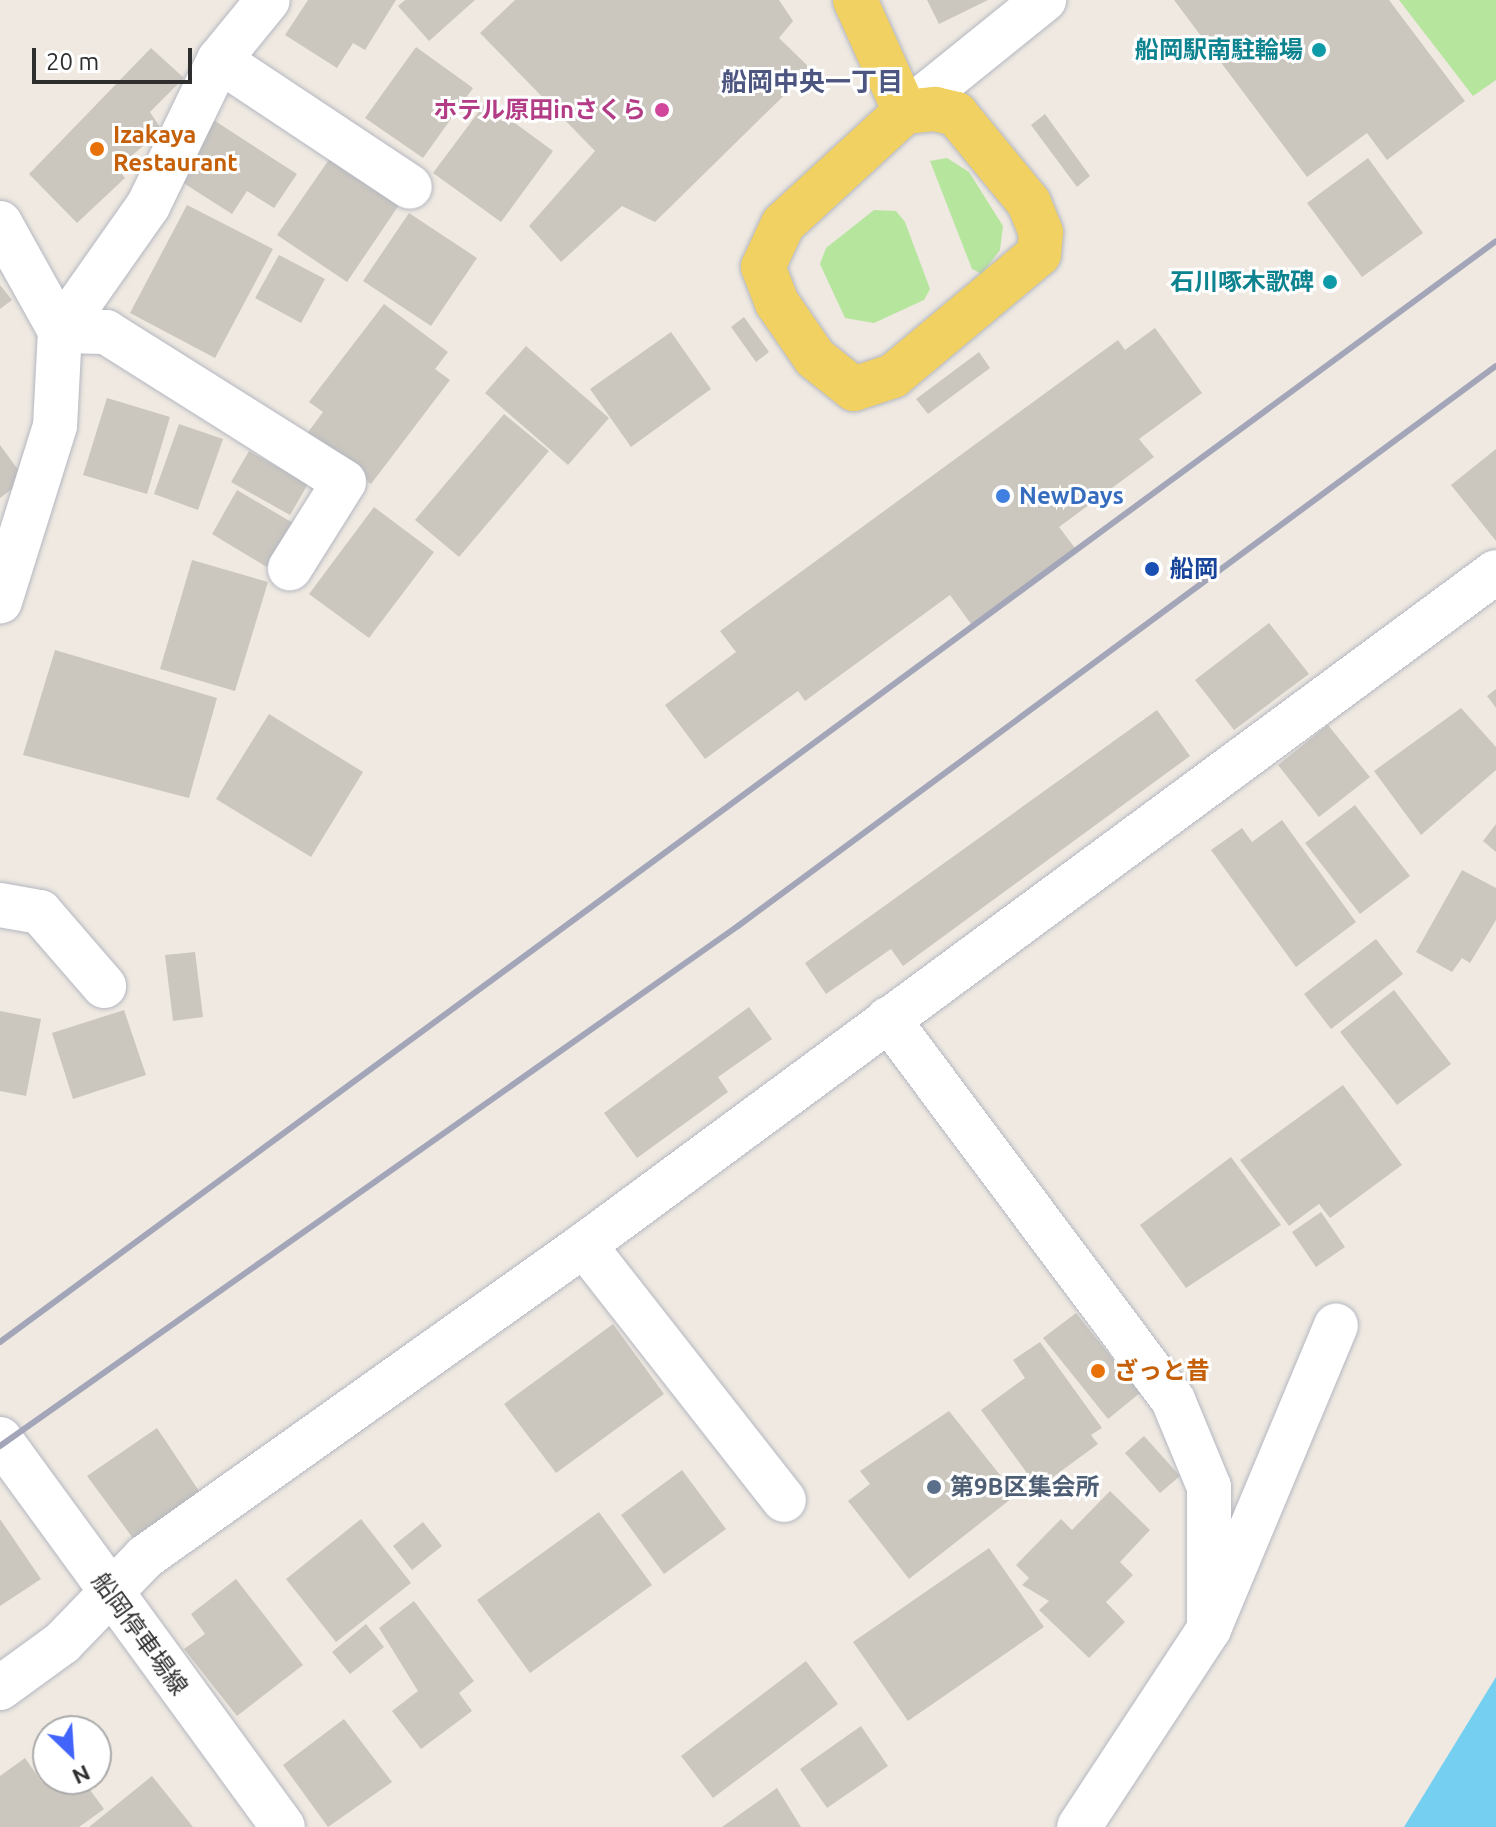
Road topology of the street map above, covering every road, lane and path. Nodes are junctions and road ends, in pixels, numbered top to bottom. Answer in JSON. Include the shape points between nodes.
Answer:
{"nodes":[{"id":1,"x":268,"y":0,"type":"edge"},
{"id":2,"x":855,"y":0,"type":"edge"},
{"id":3,"x":1044,"y":0,"type":"edge"},
{"id":4,"x":219,"y":60,"type":"junction"},
{"id":5,"x":905,"y":112,"type":"junction"},
{"id":6,"x":410,"y":187,"type":"dead end"},
{"id":7,"x":0,"y":223,"type":"edge"},
{"id":8,"x":60,"y":331,"type":"junction"},
{"id":9,"x":290,"y":568,"type":"dead end"},
{"id":10,"x":1496,"y":572,"type":"edge"},
{"id":11,"x":0,"y":602,"type":"edge"},
{"id":12,"x":0,"y":905,"type":"edge"},
{"id":13,"x":104,"y":986,"type":"dead end"},
{"id":14,"x":888,"y":1019,"type":"junction"},
{"id":15,"x":584,"y":1245,"type":"junction"},
{"id":16,"x":1336,"y":1325,"type":"dead end"},
{"id":17,"x":0,"y":1439,"type":"edge"},
{"id":18,"x":784,"y":1500,"type":"dead end"},
{"id":19,"x":111,"y":1595,"type":"junction"},
{"id":20,"x":1209,"y":1629,"type":"junction"},
{"id":21,"x":0,"y":1688,"type":"edge"},
{"id":22,"x":283,"y":1827,"type":"edge"},
{"id":23,"x":1079,"y":1827,"type":"edge"}],
"edges":[{"from":1,"to":4,"type":"street"},
{"from":2,"to":5,"type":"main road"},
{"from":3,"to":5,"type":"street"},
{"from":4,"to":6,"type":"street"},
{"from":4,"to":8,"type":"street","via":[[148,206]]},
{"from":5,"to":5,"type":"main road","via":[[956,114],[1029,203],[1041,232],[1039,254],[893,376],[854,389],[815,358],[777,303],[763,267],[783,224]]},
{"from":7,"to":8,"type":"street"},
{"from":8,"to":9,"type":"street","via":[[106,332],[344,482]]},
{"from":8,"to":11,"type":"street","via":[[55,426]]},
{"from":10,"to":14,"type":"street"},
{"from":12,"to":13,"type":"street","via":[[40,912]]},
{"from":14,"to":15,"type":"street"},
{"from":14,"to":20,"type":"street","via":[[1173,1400],[1209,1487]]},
{"from":15,"to":18,"type":"street"},
{"from":15,"to":19,"type":"street","via":[[145,1557]]},
{"from":16,"to":20,"type":"street"},
{"from":17,"to":19,"type":"street","name":"船岡停車場線"},
{"from":19,"to":21,"type":"street"},
{"from":19,"to":22,"type":"street","name":"船岡停車場線"},
{"from":20,"to":23,"type":"street"}]}
